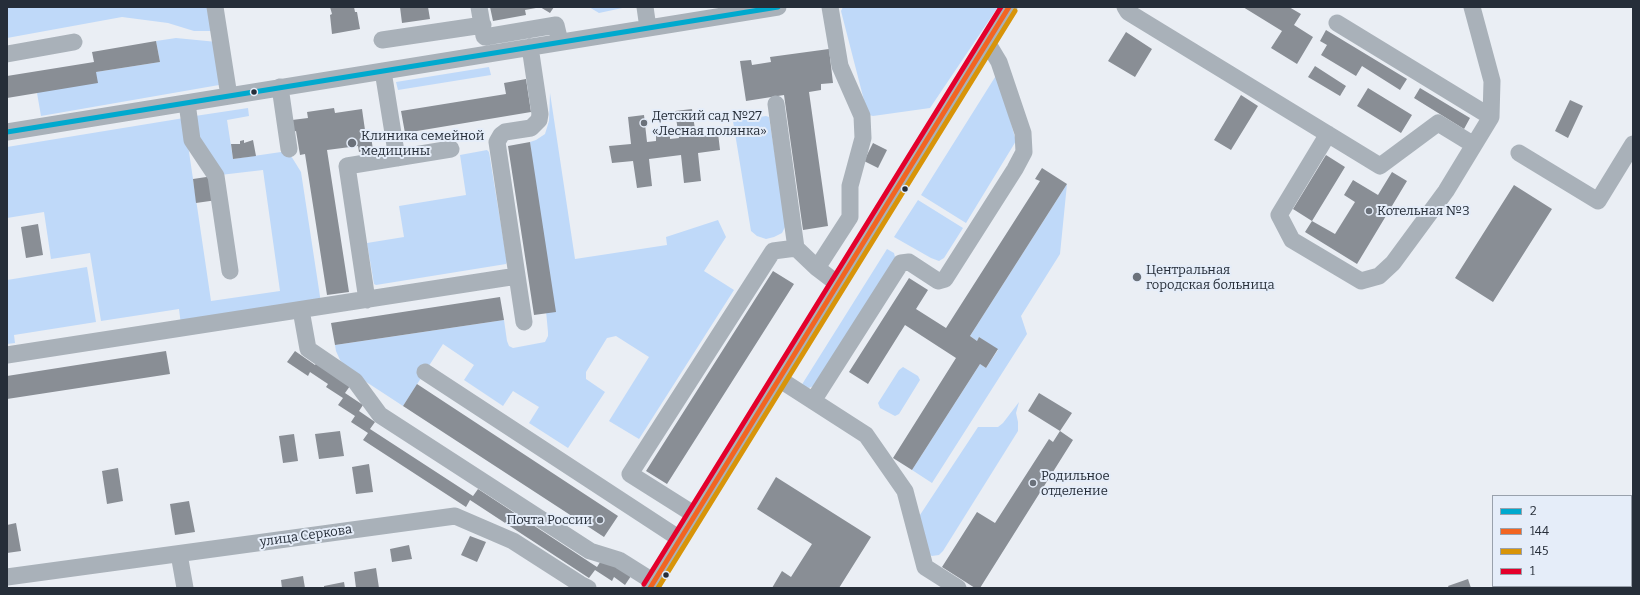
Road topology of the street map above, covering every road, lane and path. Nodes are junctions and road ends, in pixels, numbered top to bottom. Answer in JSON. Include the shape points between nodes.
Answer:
{"nodes":[{"id":1,"x":215,"y":7,"type":"edge"},
{"id":2,"x":479,"y":7,"type":"edge"},
{"id":3,"x":645,"y":7,"type":"edge"},
{"id":4,"x":830,"y":7,"type":"edge"},
{"id":5,"x":1008,"y":7,"type":"edge"},
{"id":6,"x":1125,"y":7,"type":"edge"},
{"id":7,"x":1472,"y":7,"type":"edge"},
{"id":8,"x":772,"y":8,"type":"edge"},
{"id":9,"x":1337,"y":23,"type":"dead end"},
{"id":10,"x":648,"y":28,"type":"junction"},
{"id":11,"x":484,"y":31,"type":"junction"},
{"id":12,"x":382,"y":40,"type":"dead end"},
{"id":13,"x":74,"y":42,"type":"dead end"},
{"id":14,"x":560,"y":42,"type":"junction"},
{"id":15,"x":987,"y":42,"type":"junction"},
{"id":16,"x":530,"y":47,"type":"junction"},
{"id":17,"x":7,"y":54,"type":"edge"},
{"id":18,"x":488,"y":54,"type":"junction"},
{"id":19,"x":383,"y":71,"type":"junction"},
{"id":20,"x":280,"y":87,"type":"junction"},
{"id":21,"x":229,"y":96,"type":"junction"},
{"id":22,"x":187,"y":102,"type":"junction"},
{"id":23,"x":776,"y":104,"type":"dead end"},
{"id":24,"x":1491,"y":117,"type":"junction"},
{"id":25,"x":7,"y":132,"type":"edge"},
{"id":26,"x":1328,"y":134,"type":"junction"},
{"id":27,"x":1633,"y":144,"type":"edge"},
{"id":28,"x":1474,"y":145,"type":"junction"},
{"id":29,"x":289,"y":149,"type":"dead end"},
{"id":30,"x":452,"y":149,"type":"dead end"},
{"id":31,"x":1519,"y":153,"type":"dead end"},
{"id":32,"x":397,"y":158,"type":"junction"},
{"id":33,"x":796,"y":248,"type":"junction"},
{"id":34,"x":817,"y":268,"type":"junction"},
{"id":35,"x":230,"y":271,"type":"dead end"},
{"id":36,"x":517,"y":276,"type":"junction"},
{"id":37,"x":838,"y":284,"type":"junction"},
{"id":38,"x":367,"y":300,"type":"junction"},
{"id":39,"x":302,"y":310,"type":"junction"},
{"id":40,"x":524,"y":322,"type":"dead end"},
{"id":41,"x":7,"y":355,"type":"edge"},
{"id":42,"x":425,"y":372,"type":"dead end"},
{"id":43,"x":779,"y":379,"type":"junction"},
{"id":44,"x":813,"y":401,"type":"junction"},
{"id":45,"x":695,"y":515,"type":"junction"},
{"id":46,"x":680,"y":539,"type":"junction"},
{"id":47,"x":179,"y":554,"type":"junction"},
{"id":48,"x":7,"y":577,"type":"edge"},
{"id":49,"x":652,"y":585,"type":"edge"},
{"id":50,"x":185,"y":588,"type":"edge"},
{"id":51,"x":588,"y":588,"type":"edge"},
{"id":52,"x":958,"y":588,"type":"edge"}],
"edges":[{"from":1,"to":21,"type":"street"},
{"from":2,"to":11,"type":"street"},
{"from":3,"to":10,"type":"street"},
{"from":4,"to":34,"type":"street","via":[[840,66],[862,116],[863,138],[850,186],[850,217]]},
{"from":5,"to":15,"type":"street"},
{"from":6,"to":26,"type":"street","via":[[1128,12]]},
{"from":7,"to":24,"type":"street","via":[[1492,80]]},
{"from":8,"to":10,"type":"street"},
{"from":9,"to":24,"type":"street"},
{"from":10,"to":14,"type":"street"},
{"from":11,"to":12,"type":"street"},
{"from":11,"to":14,"type":"street","via":[[556,25]]},
{"from":11,"to":18,"type":"street"},
{"from":13,"to":17,"type":"street"},
{"from":14,"to":16,"type":"street"},
{"from":15,"to":37,"type":"street"},
{"from":15,"to":44,"type":"street","via":[[999,62],[1023,133],[1024,152],[945,279],[938,280],[909,262],[901,263]]},
{"from":16,"to":18,"type":"street"},
{"from":16,"to":36,"type":"street","via":[[539,120],[531,128],[501,134],[497,142]]},
{"from":18,"to":19,"type":"street"},
{"from":19,"to":20,"type":"street"},
{"from":19,"to":32,"type":"street"},
{"from":20,"to":21,"type":"street"},
{"from":20,"to":29,"type":"street"},
{"from":21,"to":22,"type":"street"},
{"from":22,"to":25,"type":"street"},
{"from":22,"to":35,"type":"street","via":[[192,140],[216,176]]},
{"from":23,"to":33,"type":"street"},
{"from":24,"to":28,"type":"street"},
{"from":26,"to":28,"type":"street","via":[[1380,166],[1438,123]]},
{"from":26,"to":28,"type":"street","via":[[1279,215],[1292,240],[1360,282],[1379,276],[1393,263],[1446,191]]},
{"from":27,"to":31,"type":"street","via":[[1598,201]]},
{"from":30,"to":32,"type":"street"},
{"from":32,"to":38,"type":"street","via":[[346,166]]},
{"from":33,"to":34,"type":"street"},
{"from":33,"to":45,"type":"street","via":[[773,251],[630,474]]},
{"from":34,"to":37,"type":"street"},
{"from":36,"to":38,"type":"street"},
{"from":36,"to":40,"type":"street"},
{"from":37,"to":43,"type":"street"},
{"from":38,"to":39,"type":"street"},
{"from":39,"to":41,"type":"street"},
{"from":39,"to":49,"type":"street","via":[[308,349],[355,380],[380,415],[590,551],[619,560]]},
{"from":42,"to":46,"type":"street"},
{"from":43,"to":44,"type":"street"},
{"from":43,"to":45,"type":"street"},
{"from":44,"to":52,"type":"street","via":[[866,435],[905,491],[925,567]]},
{"from":45,"to":46,"type":"street"},
{"from":46,"to":49,"type":"street"},
{"from":47,"to":48,"type":"street","name":"улица Серкова"},
{"from":47,"to":50,"type":"street"},
{"from":47,"to":51,"type":"street","name":"улица Серкова","via":[[455,516],[513,541]]}]}
